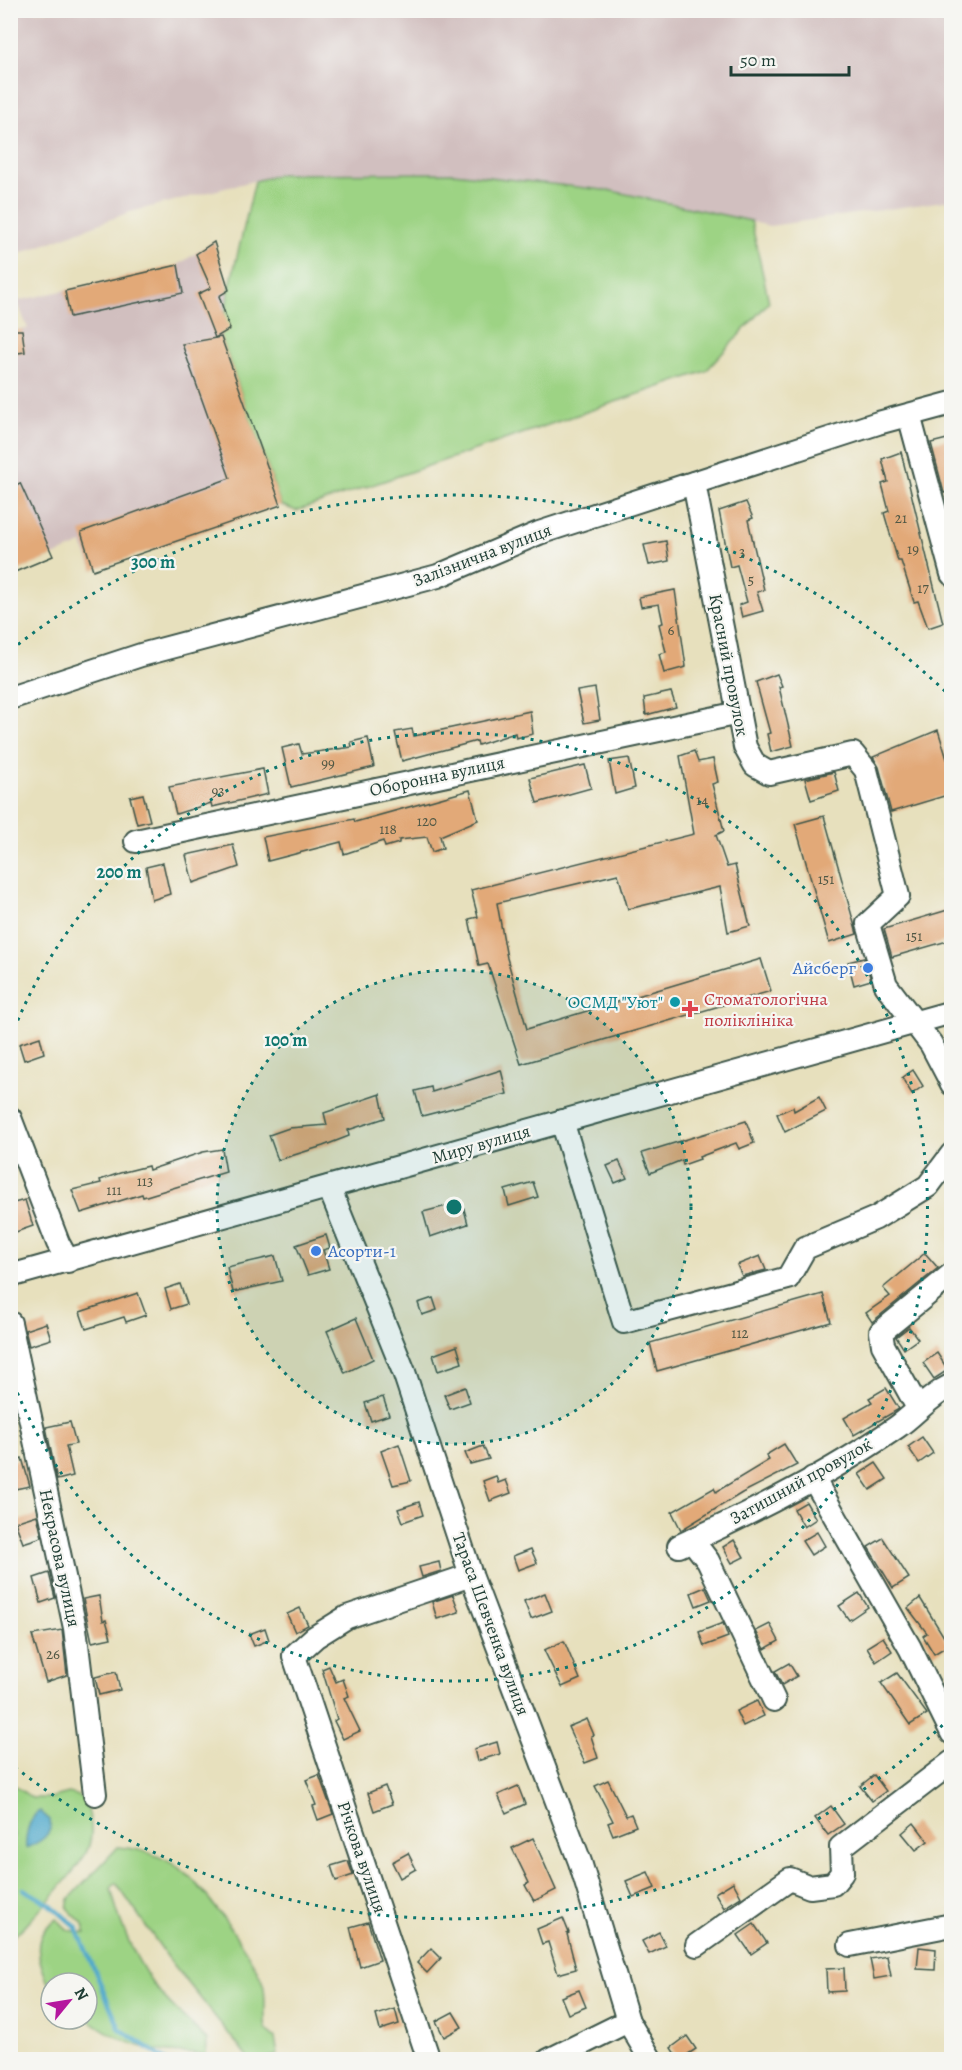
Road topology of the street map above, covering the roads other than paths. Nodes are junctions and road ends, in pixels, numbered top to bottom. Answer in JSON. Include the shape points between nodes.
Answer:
{"nodes":[{"id":1,"x":951,"y":403,"type":"edge"},
{"id":2,"x":909,"y":415,"type":"junction"},
{"id":3,"x":694,"y":483,"type":"junction"},
{"id":4,"x":951,"y":574,"type":"edge"},
{"id":5,"x":10,"y":698,"type":"edge"},
{"id":6,"x":738,"y":713,"type":"junction"},
{"id":7,"x":136,"y":841,"type":"dead end"},
{"id":8,"x":951,"y":1011,"type":"edge"},
{"id":9,"x":915,"y":1022,"type":"junction"},
{"id":10,"x":951,"y":1084,"type":"edge"},
{"id":11,"x":10,"y":1118,"type":"edge"},
{"id":12,"x":562,"y":1121,"type":"junction"},
{"id":13,"x":951,"y":1154,"type":"edge"},
{"id":14,"x":329,"y":1187,"type":"junction"},
{"id":15,"x":68,"y":1261,"type":"junction"},
{"id":16,"x":951,"y":1274,"type":"edge"},
{"id":17,"x":10,"y":1276,"type":"edge"},
{"id":18,"x":10,"y":1323,"type":"edge"},
{"id":19,"x":951,"y":1385,"type":"edge"},
{"id":20,"x":918,"y":1408,"type":"junction"},
{"id":21,"x":813,"y":1478,"type":"junction"},
{"id":22,"x":471,"y":1575,"type":"junction"},
{"id":23,"x":774,"y":1700,"type":"dead end"},
{"id":24,"x":951,"y":1732,"type":"edge"},
{"id":25,"x":951,"y":1762,"type":"edge"},
{"id":26,"x":95,"y":1794,"type":"dead end"},
{"id":27,"x":951,"y":1925,"type":"edge"},
{"id":28,"x":697,"y":1945,"type":"dead end"},
{"id":29,"x":850,"y":1945,"type":"dead end"},
{"id":30,"x":628,"y":2021,"type":"junction"},
{"id":31,"x":429,"y":2060,"type":"edge"},
{"id":32,"x":549,"y":2060,"type":"edge"},
{"id":33,"x":651,"y":2060,"type":"edge"}],
"edges":[{"from":1,"to":2,"type":"street","name":"Залізнична вулиця"},
{"from":2,"to":3,"type":"street","name":"Залізнична вулиця"},
{"from":2,"to":4,"type":"street"},
{"from":3,"to":5,"type":"street","name":"Залізнична вулиця","via":[[539,532],[438,576],[141,655]]},
{"from":3,"to":6,"type":"street","name":"Красний провулок"},
{"from":6,"to":7,"type":"street","name":"Оборонна вулиця"},
{"from":6,"to":9,"type":"street","name":"Красний провулок","via":[[745,747],[755,765],[769,773],[853,754],[866,770],[898,896],[868,924],[886,985]]},
{"from":8,"to":9,"type":"street","name":"Миру вулиця"},
{"from":9,"to":10,"type":"street"},
{"from":9,"to":12,"type":"street","name":"Миру вулиця"},
{"from":11,"to":15,"type":"street"},
{"from":12,"to":13,"type":"street","via":[[624,1322],[788,1278],[805,1248],[876,1218],[928,1186]]},
{"from":12,"to":14,"type":"street","name":"Миру вулиця"},
{"from":14,"to":15,"type":"street","name":"Миру вулиця"},
{"from":14,"to":22,"type":"street","name":"Тараса Шевченка вулиця","via":[[405,1372]]},
{"from":15,"to":17,"type":"street","name":"Миру вулиця"},
{"from":16,"to":20,"type":"street","via":[[881,1332],[883,1345]]},
{"from":18,"to":26,"type":"street","name":"Некрасова вулиця","via":[[75,1628]]},
{"from":19,"to":20,"type":"street","name":"Затишний провулок"},
{"from":20,"to":21,"type":"street","name":"Затишний провулок","via":[[899,1426]]},
{"from":21,"to":23,"type":"street","name":"Затишний провулок","via":[[685,1543],[708,1561]]},
{"from":21,"to":24,"type":"street","via":[[910,1648]]},
{"from":22,"to":30,"type":"street","name":"Тараса Шевченка вулиця","via":[[580,1862]]},
{"from":22,"to":31,"type":"street","name":"Річкова вулиця","via":[[347,1617],[315,1636],[294,1656]]},
{"from":25,"to":28,"type":"street","via":[[841,1847],[842,1873],[833,1884],[810,1887],[790,1879]]},
{"from":27,"to":29,"type":"street"},
{"from":30,"to":32,"type":"street"},
{"from":30,"to":33,"type":"street","name":"Тараса Шевченка вулиця"}]}
